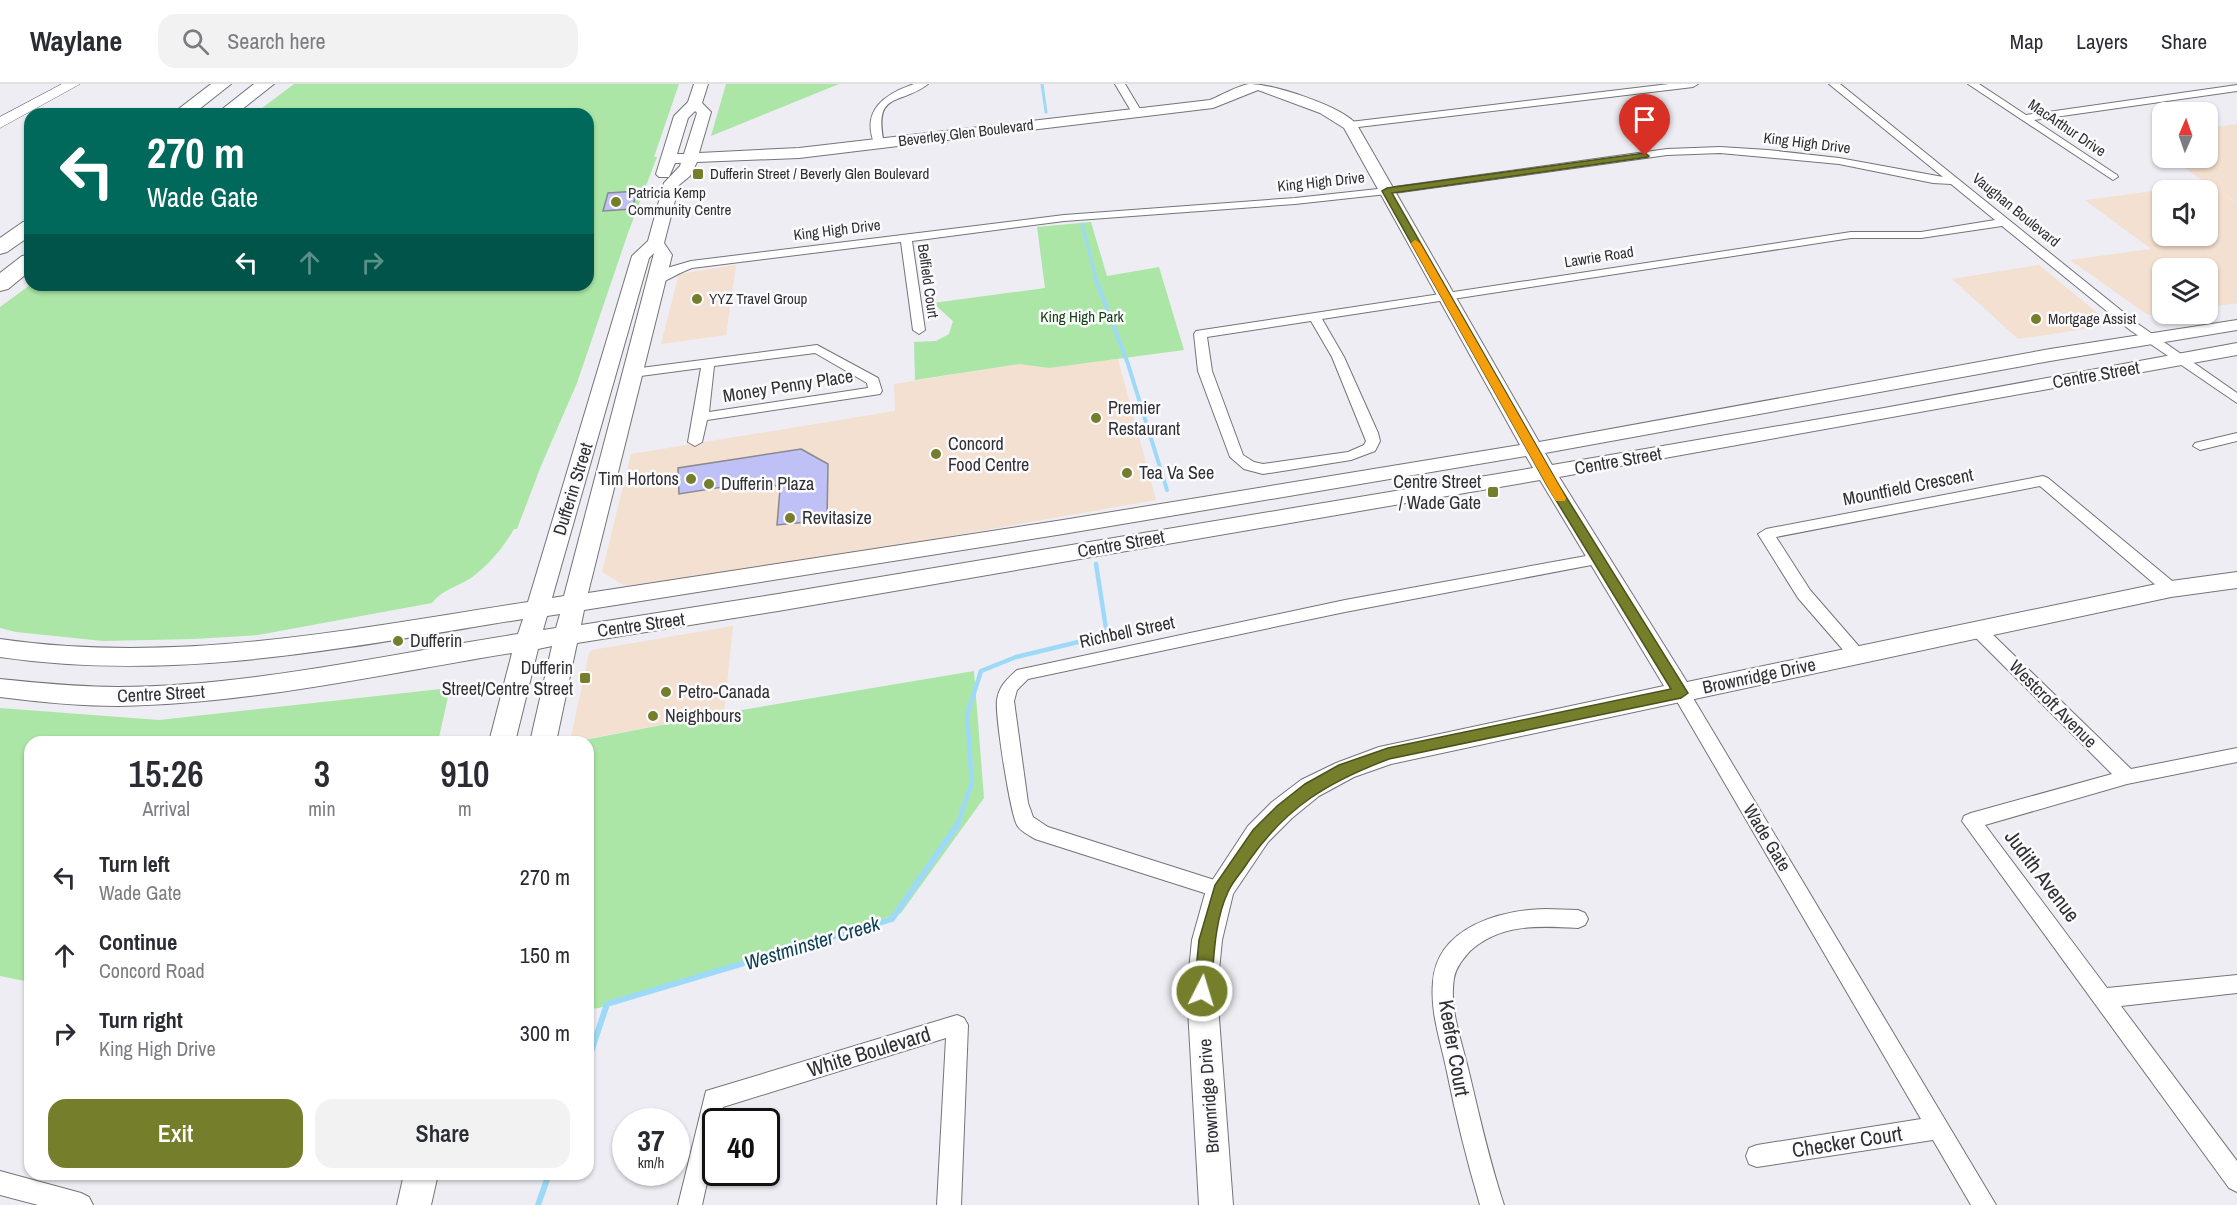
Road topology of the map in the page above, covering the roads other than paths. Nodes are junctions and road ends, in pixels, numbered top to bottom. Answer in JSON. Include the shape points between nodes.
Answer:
{"nodes":[{"id":1,"x":50,"y":84,"type":"edge"},
{"id":2,"x":72,"y":84,"type":"edge"},
{"id":3,"x":222,"y":84,"type":"edge"},
{"id":4,"x":265,"y":84,"type":"edge"},
{"id":5,"x":701,"y":84,"type":"edge"},
{"id":6,"x":923,"y":84,"type":"edge"},
{"id":7,"x":1120,"y":84,"type":"edge"},
{"id":8,"x":1693,"y":84,"type":"edge"},
{"id":9,"x":1834,"y":84,"type":"edge"},
{"id":10,"x":1973,"y":84,"type":"edge"},
{"id":11,"x":2232,"y":84,"type":"edge"},
{"id":12,"x":1258,"y":85,"type":"edge"},
{"id":13,"x":2237,"y":87,"type":"edge"},
{"id":14,"x":695,"y":104,"type":"junction"},
{"id":15,"x":28,"y":108,"type":"edge"},
{"id":16,"x":189,"y":108,"type":"edge"},
{"id":17,"x":233,"y":108,"type":"edge"},
{"id":18,"x":24,"y":110,"type":"edge"},
{"id":19,"x":0,"y":111,"type":"edge"},
{"id":20,"x":1138,"y":114,"type":"junction"},
{"id":21,"x":2025,"y":118,"type":"junction"},
{"id":22,"x":0,"y":123,"type":"edge"},
{"id":23,"x":1350,"y":125,"type":"junction"},
{"id":24,"x":879,"y":143,"type":"junction"},
{"id":25,"x":690,"y":157,"type":"junction"},
{"id":26,"x":668,"y":159,"type":"junction"},
{"id":27,"x":2113,"y":177,"type":"dead end"},
{"id":28,"x":1953,"y":181,"type":"junction"},
{"id":29,"x":672,"y":183,"type":"junction"},
{"id":30,"x":1387,"y":191,"type":"junction"},
{"id":31,"x":2004,"y":222,"type":"junction"},
{"id":32,"x":24,"y":230,"type":"edge"},
{"id":33,"x":906,"y":237,"type":"junction"},
{"id":34,"x":0,"y":248,"type":"edge"},
{"id":35,"x":660,"y":249,"type":"junction"},
{"id":36,"x":691,"y":265,"type":"junction"},
{"id":37,"x":24,"y":266,"type":"edge"},
{"id":38,"x":657,"y":280,"type":"junction"},
{"id":39,"x":0,"y":284,"type":"edge"},
{"id":40,"x":1446,"y":297,"type":"junction"},
{"id":41,"x":1314,"y":316,"type":"junction"},
{"id":42,"x":2237,"y":325,"type":"edge"},
{"id":43,"x":919,"y":330,"type":"dead end"},
{"id":44,"x":2150,"y":340,"type":"junction"},
{"id":45,"x":2237,"y":349,"type":"edge"},
{"id":46,"x":2179,"y":360,"type":"junction"},
{"id":47,"x":708,"y":364,"type":"junction"},
{"id":48,"x":633,"y":373,"type":"junction"},
{"id":49,"x":603,"y":387,"type":"junction"},
{"id":50,"x":2237,"y":399,"type":"edge"},
{"id":51,"x":701,"y":417,"type":"junction"},
{"id":52,"x":2237,"y":437,"type":"edge"},
{"id":53,"x":695,"y":442,"type":"dead end"},
{"id":54,"x":2200,"y":446,"type":"dead end"},
{"id":55,"x":1534,"y":448,"type":"junction"},
{"id":56,"x":1547,"y":473,"type":"junction"},
{"id":57,"x":1597,"y":560,"type":"junction"},
{"id":58,"x":2237,"y":580,"type":"edge"},
{"id":59,"x":2171,"y":589,"type":"junction"},
{"id":60,"x":537,"y":609,"type":"junction"},
{"id":61,"x":569,"y":616,"type":"junction"},
{"id":62,"x":1978,"y":630,"type":"junction"},
{"id":63,"x":528,"y":641,"type":"junction"},
{"id":64,"x":0,"y":648,"type":"edge"},
{"id":65,"x":1857,"y":655,"type":"junction"},
{"id":66,"x":0,"y":688,"type":"edge"},
{"id":67,"x":1681,"y":693,"type":"junction"},
{"id":68,"x":504,"y":736,"type":"edge"},
{"id":69,"x":544,"y":736,"type":"edge"},
{"id":70,"x":2237,"y":754,"type":"edge"},
{"id":71,"x":2127,"y":777,"type":"junction"},
{"id":72,"x":1220,"y":890,"type":"junction"},
{"id":73,"x":1578,"y":919,"type":"dead end"},
{"id":74,"x":2237,"y":984,"type":"edge"},
{"id":75,"x":2104,"y":998,"type":"junction"},
{"id":76,"x":1937,"y":1128,"type":"junction"},
{"id":77,"x":1757,"y":1156,"type":"dead end"},
{"id":78,"x":420,"y":1180,"type":"edge"},
{"id":79,"x":2237,"y":1180,"type":"edge"},
{"id":80,"x":0,"y":1184,"type":"edge"},
{"id":81,"x":81,"y":1205,"type":"edge"},
{"id":82,"x":414,"y":1205,"type":"edge"},
{"id":83,"x":690,"y":1205,"type":"edge"},
{"id":84,"x":948,"y":1205,"type":"edge"},
{"id":85,"x":1216,"y":1205,"type":"edge"},
{"id":86,"x":1492,"y":1205,"type":"edge"},
{"id":87,"x":1984,"y":1205,"type":"edge"}],
"edges":[{"from":1,"to":19,"type":"main road"},
{"from":2,"to":15,"type":"main road"},
{"from":3,"to":16,"type":"highway"},
{"from":4,"to":17,"type":"highway"},
{"from":5,"to":14,"type":"main road","name":"Dufferin Street"},
{"from":6,"to":24,"type":"street","via":[[884,102],[874,121]]},
{"from":7,"to":20,"type":"street"},
{"from":8,"to":23,"type":"street"},
{"from":9,"to":28,"type":"street","name":"Vaughan Boulevard"},
{"from":10,"to":21,"type":"street","name":"MacArthur Drive"},
{"from":11,"to":13,"type":"street"},
{"from":12,"to":20,"type":"main road","name":"Beverley Glen Boulevard","via":[[1213,104]]},
{"from":12,"to":23,"type":"main road","via":[[1325,110]]},
{"from":13,"to":21,"type":"street"},
{"from":14,"to":25,"type":"main road","name":"Dufferin Street","via":[[704,112]]},
{"from":14,"to":26,"type":"main road","name":"Dufferin Street","via":[[681,116]]},
{"from":18,"to":22,"type":"main road"},
{"from":20,"to":24,"type":"main road","name":"Beverley Glen Boulevard"},
{"from":21,"to":27,"type":"street","name":"MacArthur Drive"},
{"from":23,"to":30,"type":"main road","name":"Wade Gate"},
{"from":24,"to":25,"type":"main road","name":"Beverley Glen Boulevard","via":[[799,153]]},
{"from":25,"to":26,"type":"main road","name":"Beverley Glen Boulevard"},
{"from":25,"to":29,"type":"main road","name":"Dufferin Street","via":[[686,173]]},
{"from":26,"to":29,"type":"main road","name":"Dufferin Street","via":[[663,175]]},
{"from":28,"to":30,"type":"street","name":"King High Drive","via":[[1839,161],[1720,150],[1667,153]]},
{"from":28,"to":31,"type":"street","name":"Vaughan Boulevard"},
{"from":29,"to":35,"type":"main road","name":"Dufferin Street"},
{"from":30,"to":33,"type":"street","name":"King High Drive","via":[[1064,218]]},
{"from":30,"to":40,"type":"main road","name":"Wade Gate"},
{"from":31,"to":40,"type":"street","name":"Lawrie Road","via":[[1921,235],[1843,236]]},
{"from":31,"to":44,"type":"street","name":"Vaughan Boulevard"},
{"from":32,"to":34,"type":"highway"},
{"from":33,"to":36,"type":"street","name":"King High Drive"},
{"from":33,"to":43,"type":"street","name":"Belfield Court"},
{"from":35,"to":36,"type":"street","name":"King High Drive","via":[[678,263]]},
{"from":35,"to":38,"type":"main road","name":"Dufferin Street"},
{"from":35,"to":49,"type":"main road","name":"Dufferin Street","via":[[641,256]]},
{"from":36,"to":38,"type":"street","name":"King High Drive"},
{"from":37,"to":39,"type":"highway"},
{"from":38,"to":48,"type":"main road","name":"Dufferin Street"},
{"from":40,"to":41,"type":"street","name":"Lawrie Road"},
{"from":40,"to":55,"type":"main road","name":"Wade Gate"},
{"from":41,"to":41,"type":"street","name":"Lawrie Road","via":[[1338,357],[1371,433],[1370,448],[1351,456],[1263,469],[1241,462],[1204,371],[1200,334]]},
{"from":42,"to":44,"type":"main road","name":"Centre Street"},
{"from":44,"to":46,"type":"street","name":"Vaughan Boulevard"},
{"from":44,"to":55,"type":"main road","name":"Centre Street"},
{"from":45,"to":46,"type":"main road","name":"Centre Street"},
{"from":46,"to":50,"type":"street","name":"Vaughan Boulevard"},
{"from":46,"to":56,"type":"main road","name":"Centre Street"},
{"from":47,"to":48,"type":"street","name":"Money Penny Place"},
{"from":47,"to":51,"type":"street","name":"Money Penny Place"},
{"from":47,"to":51,"type":"street","name":"Money Penny Place","via":[[817,349],[873,381],[875,391]]},
{"from":48,"to":61,"type":"main road","name":"Dufferin Street"},
{"from":49,"to":60,"type":"main road","name":"Dufferin Street"},
{"from":49,"to":61,"type":"main road","via":[[600,429],[567,577]]},
{"from":51,"to":53,"type":"street","name":"Money Penny Place"},
{"from":52,"to":54,"type":"street"},
{"from":55,"to":56,"type":"main road","name":"Wade Gate"},
{"from":55,"to":61,"type":"main road","name":"Centre Street","via":[[903,553]]},
{"from":56,"to":57,"type":"main road","name":"Wade Gate"},
{"from":56,"to":61,"type":"main road","name":"Centre Street","via":[[618,629]]},
{"from":57,"to":67,"type":"main road","name":"Wade Gate"},
{"from":57,"to":72,"type":"street","name":"Richbell Street","via":[[1345,606],[1023,674],[1009,687],[1005,701],[1024,822],[1042,833]]},
{"from":58,"to":59,"type":"main road","name":"Brownridge Drive"},
{"from":59,"to":62,"type":"main road","name":"Brownridge Drive"},
{"from":59,"to":65,"type":"street","name":"Mountfield Crescent","via":[[2043,481],[1766,534],[1804,594]]},
{"from":60,"to":61,"type":"main road","name":"Centre Street"},
{"from":60,"to":63,"type":"main road","name":"Dufferin Street"},
{"from":60,"to":64,"type":"main road","name":"Centre Street","via":[[272,650],[175,658],[96,659]]},
{"from":61,"to":63,"type":"main road","name":"Centre Street"},
{"from":61,"to":69,"type":"main road","name":"Dufferin Street"},
{"from":62,"to":65,"type":"main road","name":"Brownridge Drive"},
{"from":62,"to":71,"type":"street","name":"Westcroft Avenue"},
{"from":63,"to":66,"type":"main road","name":"Centre Street","via":[[257,687],[153,697],[54,696]]},
{"from":63,"to":68,"type":"main road","name":"Dufferin Street"},
{"from":65,"to":67,"type":"main road","name":"Brownridge Drive"},
{"from":67,"to":72,"type":"main road","name":"Brownridge Drive","via":[[1388,754],[1345,770],[1310,788],[1282,810],[1258,834]]},
{"from":67,"to":76,"type":"street","name":"Wade Gate"},
{"from":70,"to":71,"type":"street","name":"Judith Avenue"},
{"from":71,"to":75,"type":"street","name":"Judith Avenue","via":[[1971,821]]},
{"from":72,"to":85,"type":"main road","name":"Brownridge Drive","via":[[1207,940],[1202,991]]},
{"from":73,"to":86,"type":"street","name":"Keefer Court","via":[[1504,920],[1473,933],[1452,956],[1443,980],[1444,1014],[1470,1131]]},
{"from":74,"to":75,"type":"street"},
{"from":75,"to":79,"type":"street","name":"Judith Avenue"},
{"from":76,"to":77,"type":"street","name":"Checker Court"},
{"from":76,"to":87,"type":"street","name":"Wade Gate"},
{"from":78,"to":82,"type":"main road"},
{"from":80,"to":81,"type":"street"},
{"from":83,"to":84,"type":"street","name":"White Boulevard","via":[[714,1099],[957,1025]]}]}
